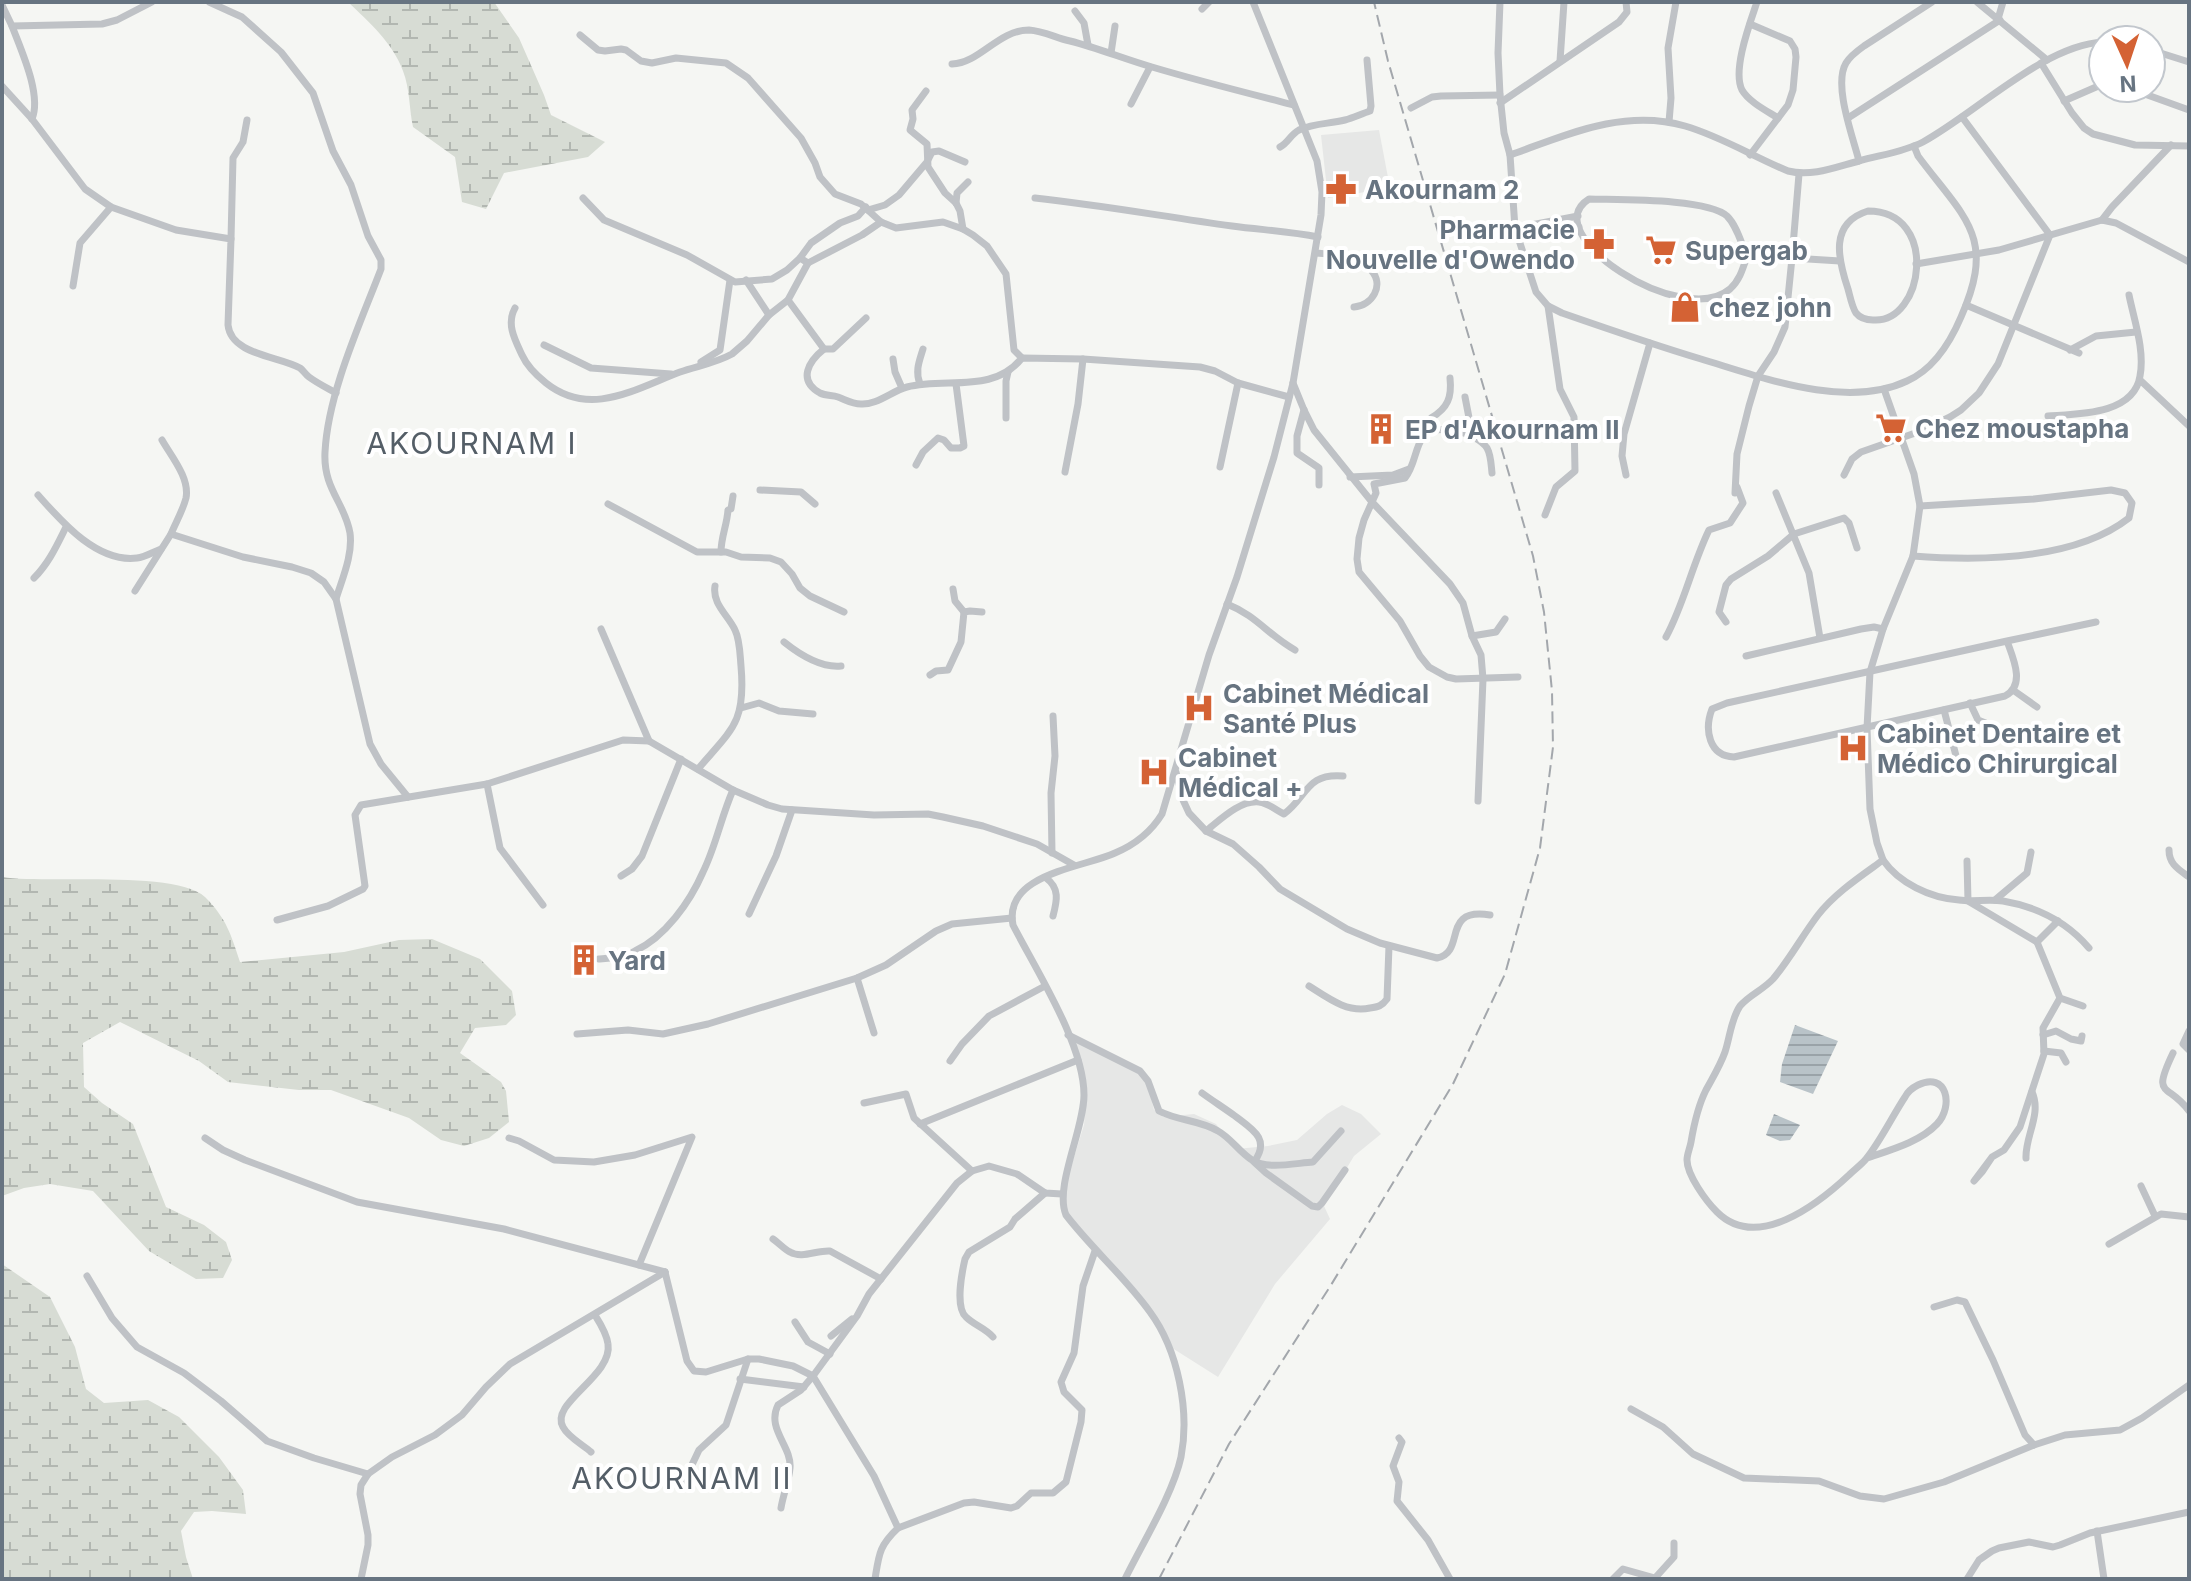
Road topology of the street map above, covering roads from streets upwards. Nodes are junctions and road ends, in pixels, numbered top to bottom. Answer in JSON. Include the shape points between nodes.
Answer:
{"nodes":[{"id":1,"x":152,"y":2,"type":"edge"},
{"id":2,"x":209,"y":2,"type":"edge"},
{"id":3,"x":1253,"y":2,"type":"edge"},
{"id":4,"x":1500,"y":2,"type":"edge"},
{"id":5,"x":1564,"y":2,"type":"edge"},
{"id":6,"x":1626,"y":2,"type":"edge"},
{"id":7,"x":1676,"y":2,"type":"edge"},
{"id":8,"x":1757,"y":2,"type":"edge"},
{"id":9,"x":1932,"y":2,"type":"edge"},
{"id":10,"x":1977,"y":2,"type":"edge"},
{"id":11,"x":2003,"y":2,"type":"edge"},
{"id":12,"x":2,"y":5,"type":"edge"},
{"id":13,"x":1075,"y":11,"type":"dead end"},
{"id":14,"x":1999,"y":19,"type":"junction"},
{"id":15,"x":1750,"y":24,"type":"junction"},
{"id":16,"x":12,"y":26,"type":"junction"},
{"id":17,"x":1115,"y":26,"type":"dead end"},
{"id":18,"x":580,"y":35,"type":"dead end"},
{"id":19,"x":1088,"y":45,"type":"junction"},
{"id":20,"x":2087,"y":45,"type":"edge"},
{"id":21,"x":1111,"y":53,"type":"junction"},
{"id":22,"x":2167,"y":55,"type":"edge"},
{"id":23,"x":1367,"y":60,"type":"dead end"},
{"id":24,"x":1560,"y":61,"type":"junction"},
{"id":25,"x":2044,"y":62,"type":"junction"},
{"id":26,"x":2189,"y":62,"type":"edge"},
{"id":27,"x":952,"y":64,"type":"dead end"},
{"id":28,"x":1150,"y":67,"type":"junction"},
{"id":29,"x":2,"y":86,"type":"edge"},
{"id":30,"x":926,"y":91,"type":"dead end"},
{"id":31,"x":2087,"y":91,"type":"edge"},
{"id":32,"x":1500,"y":99,"type":"junction"},
{"id":33,"x":2064,"y":101,"type":"junction"},
{"id":34,"x":2167,"y":102,"type":"edge"},
{"id":35,"x":1131,"y":104,"type":"dead end"},
{"id":36,"x":1294,"y":105,"type":"junction"},
{"id":37,"x":1411,"y":108,"type":"dead end"},
{"id":38,"x":2189,"y":110,"type":"edge"},
{"id":39,"x":1962,"y":117,"type":"junction"},
{"id":40,"x":1778,"y":118,"type":"junction"},
{"id":41,"x":1848,"y":118,"type":"junction"},
{"id":42,"x":32,"y":119,"type":"junction"},
{"id":43,"x":247,"y":120,"type":"dead end"},
{"id":44,"x":1669,"y":122,"type":"junction"},
{"id":45,"x":1303,"y":129,"type":"junction"},
{"id":46,"x":2172,"y":145,"type":"junction"},
{"id":47,"x":1914,"y":146,"type":"junction"},
{"id":48,"x":2189,"y":146,"type":"edge"},
{"id":49,"x":1280,"y":147,"type":"dead end"},
{"id":50,"x":1510,"y":155,"type":"junction"},
{"id":51,"x":1750,"y":155,"type":"junction"},
{"id":52,"x":1859,"y":161,"type":"junction"},
{"id":53,"x":927,"y":162,"type":"junction"},
{"id":54,"x":965,"y":162,"type":"dead end"},
{"id":55,"x":1799,"y":174,"type":"junction"},
{"id":56,"x":968,"y":182,"type":"dead end"},
{"id":57,"x":583,"y":198,"type":"dead end"},
{"id":58,"x":1035,"y":198,"type":"dead end"},
{"id":59,"x":956,"y":203,"type":"junction"},
{"id":60,"x":111,"y":207,"type":"junction"},
{"id":61,"x":867,"y":209,"type":"junction"},
{"id":62,"x":1578,"y":216,"type":"junction"},
{"id":63,"x":2102,"y":220,"type":"junction"},
{"id":64,"x":881,"y":222,"type":"junction"},
{"id":65,"x":1579,"y":227,"type":"junction"},
{"id":66,"x":1515,"y":228,"type":"junction"},
{"id":67,"x":963,"y":229,"type":"junction"},
{"id":68,"x":2050,"y":235,"type":"junction"},
{"id":69,"x":1318,"y":237,"type":"junction"},
{"id":70,"x":231,"y":239,"type":"junction"},
{"id":71,"x":1518,"y":239,"type":"junction"},
{"id":72,"x":1316,"y":253,"type":"junction"},
{"id":73,"x":1977,"y":254,"type":"junction"},
{"id":74,"x":1747,"y":256,"type":"junction"},
{"id":75,"x":800,"y":258,"type":"junction"},
{"id":76,"x":1792,"y":258,"type":"junction"},
{"id":77,"x":1840,"y":261,"type":"junction"},
{"id":78,"x":2189,"y":262,"type":"edge"},
{"id":79,"x":808,"y":263,"type":"junction"},
{"id":80,"x":1916,"y":264,"type":"junction"},
{"id":81,"x":730,"y":280,"type":"junction"},
{"id":82,"x":746,"y":280,"type":"junction"},
{"id":83,"x":73,"y":286,"type":"dead end"},
{"id":84,"x":2129,"y":295,"type":"dead end"},
{"id":85,"x":788,"y":300,"type":"junction"},
{"id":86,"x":1966,"y":305,"type":"junction"},
{"id":87,"x":1548,"y":306,"type":"junction"},
{"id":88,"x":1354,"y":307,"type":"dead end"},
{"id":89,"x":515,"y":308,"type":"dead end"},
{"id":90,"x":769,"y":315,"type":"junction"},
{"id":91,"x":866,"y":318,"type":"dead end"},
{"id":92,"x":2014,"y":325,"type":"junction"},
{"id":93,"x":2136,"y":332,"type":"junction"},
{"id":94,"x":1650,"y":343,"type":"junction"},
{"id":95,"x":544,"y":345,"type":"dead end"},
{"id":96,"x":824,"y":349,"type":"junction"},
{"id":97,"x":923,"y":349,"type":"dead end"},
{"id":98,"x":720,"y":350,"type":"junction"},
{"id":99,"x":2070,"y":350,"type":"junction"},
{"id":100,"x":2079,"y":353,"type":"dead end"},
{"id":101,"x":1022,"y":358,"type":"junction"},
{"id":102,"x":725,"y":359,"type":"junction"},
{"id":103,"x":893,"y":359,"type":"dead end"},
{"id":104,"x":1083,"y":359,"type":"junction"},
{"id":105,"x":1008,"y":372,"type":"junction"},
{"id":106,"x":677,"y":373,"type":"junction"},
{"id":107,"x":1758,"y":376,"type":"junction"},
{"id":108,"x":1450,"y":378,"type":"dead end"},
{"id":109,"x":2140,"y":380,"type":"junction"},
{"id":110,"x":1238,"y":383,"type":"junction"},
{"id":111,"x":1293,"y":383,"type":"junction"},
{"id":112,"x":920,"y":384,"type":"junction"},
{"id":113,"x":956,"y":384,"type":"junction"},
{"id":114,"x":902,"y":388,"type":"junction"},
{"id":115,"x":1884,"y":389,"type":"junction"},
{"id":116,"x":336,"y":393,"type":"junction"},
{"id":117,"x":1289,"y":397,"type":"junction"},
{"id":118,"x":1465,"y":397,"type":"dead end"},
{"id":119,"x":1304,"y":410,"type":"junction"},
{"id":120,"x":2048,"y":416,"type":"dead end"},
{"id":121,"x":1006,"y":418,"type":"dead end"},
{"id":122,"x":2189,"y":426,"type":"edge"},
{"id":123,"x":1458,"y":430,"type":"junction"},
{"id":124,"x":1430,"y":433,"type":"junction"},
{"id":125,"x":1900,"y":438,"type":"junction"},
{"id":126,"x":162,"y":440,"type":"dead end"},
{"id":127,"x":916,"y":465,"type":"dead end"},
{"id":128,"x":1220,"y":467,"type":"dead end"},
{"id":129,"x":1411,"y":469,"type":"junction"},
{"id":130,"x":1065,"y":472,"type":"dead end"},
{"id":131,"x":1492,"y":473,"type":"dead end"},
{"id":132,"x":1626,"y":475,"type":"dead end"},
{"id":133,"x":1844,"y":475,"type":"dead end"},
{"id":134,"x":1350,"y":477,"type":"junction"},
{"id":135,"x":1319,"y":485,"type":"dead end"},
{"id":136,"x":760,"y":490,"type":"dead end"},
{"id":137,"x":1776,"y":493,"type":"dead end"},
{"id":138,"x":38,"y":495,"type":"dead end"},
{"id":139,"x":733,"y":496,"type":"dead end"},
{"id":140,"x":1372,"y":502,"type":"junction"},
{"id":141,"x":608,"y":504,"type":"dead end"},
{"id":142,"x":815,"y":504,"type":"dead end"},
{"id":143,"x":1920,"y":506,"type":"junction"},
{"id":144,"x":1545,"y":515,"type":"dead end"},
{"id":145,"x":66,"y":527,"type":"junction"},
{"id":146,"x":171,"y":534,"type":"junction"},
{"id":147,"x":1794,"y":534,"type":"junction"},
{"id":148,"x":1857,"y":548,"type":"dead end"},
{"id":149,"x":161,"y":549,"type":"junction"},
{"id":150,"x":721,"y":552,"type":"junction"},
{"id":151,"x":1913,"y":556,"type":"junction"},
{"id":152,"x":34,"y":578,"type":"dead end"},
{"id":153,"x":715,"y":586,"type":"dead end"},
{"id":154,"x":953,"y":589,"type":"dead end"},
{"id":155,"x":135,"y":591,"type":"dead end"},
{"id":156,"x":336,"y":599,"type":"junction"},
{"id":157,"x":1227,"y":604,"type":"junction"},
{"id":158,"x":844,"y":612,"type":"dead end"},
{"id":159,"x":964,"y":612,"type":"junction"},
{"id":160,"x":982,"y":612,"type":"dead end"},
{"id":161,"x":1505,"y":619,"type":"dead end"},
{"id":162,"x":1726,"y":622,"type":"dead end"},
{"id":163,"x":2096,"y":622,"type":"dead end"},
{"id":164,"x":601,"y":629,"type":"dead end"},
{"id":165,"x":1883,"y":629,"type":"junction"},
{"id":166,"x":1472,"y":636,"type":"junction"},
{"id":167,"x":1666,"y":637,"type":"dead end"},
{"id":168,"x":1820,"y":638,"type":"junction"},
{"id":169,"x":2007,"y":641,"type":"junction"},
{"id":170,"x":784,"y":642,"type":"dead end"},
{"id":171,"x":1295,"y":650,"type":"dead end"},
{"id":172,"x":1746,"y":656,"type":"dead end"},
{"id":173,"x":841,"y":666,"type":"dead end"},
{"id":174,"x":1870,"y":672,"type":"junction"},
{"id":175,"x":930,"y":675,"type":"dead end"},
{"id":176,"x":1518,"y":677,"type":"dead end"},
{"id":177,"x":1483,"y":679,"type":"junction"},
{"id":178,"x":2013,"y":690,"type":"junction"},
{"id":179,"x":1970,"y":703,"type":"junction"},
{"id":180,"x":2037,"y":707,"type":"dead end"},
{"id":181,"x":741,"y":708,"type":"junction"},
{"id":182,"x":1944,"y":710,"type":"junction"},
{"id":183,"x":813,"y":714,"type":"dead end"},
{"id":184,"x":1053,"y":716,"type":"dead end"},
{"id":185,"x":1867,"y":728,"type":"junction"},
{"id":186,"x":2006,"y":734,"type":"dead end"},
{"id":187,"x":649,"y":741,"type":"junction"},
{"id":188,"x":681,"y":759,"type":"junction"},
{"id":189,"x":698,"y":769,"type":"junction"},
{"id":190,"x":1175,"y":770,"type":"junction"},
{"id":191,"x":1960,"y":771,"type":"dead end"},
{"id":192,"x":1343,"y":776,"type":"dead end"},
{"id":193,"x":487,"y":784,"type":"junction"},
{"id":194,"x":733,"y":790,"type":"junction"},
{"id":195,"x":408,"y":797,"type":"junction"},
{"id":196,"x":1478,"y":801,"type":"dead end"},
{"id":197,"x":792,"y":810,"type":"junction"},
{"id":198,"x":1206,"y":831,"type":"junction"},
{"id":199,"x":2169,"y":850,"type":"dead end"},
{"id":200,"x":2031,"y":852,"type":"dead end"},
{"id":201,"x":1052,"y":853,"type":"junction"},
{"id":202,"x":1883,"y":860,"type":"junction"},
{"id":203,"x":1967,"y":861,"type":"dead end"},
{"id":204,"x":1075,"y":866,"type":"junction"},
{"id":205,"x":621,"y":876,"type":"dead end"},
{"id":206,"x":2189,"y":877,"type":"edge"},
{"id":207,"x":1046,"y":878,"type":"junction"},
{"id":208,"x":1995,"y":900,"type":"junction"},
{"id":209,"x":1968,"y":901,"type":"junction"},
{"id":210,"x":543,"y":905,"type":"dead end"},
{"id":211,"x":749,"y":914,"type":"dead end"},
{"id":212,"x":1490,"y":915,"type":"dead end"},
{"id":213,"x":1053,"y":916,"type":"dead end"},
{"id":214,"x":1012,"y":918,"type":"junction"},
{"id":215,"x":277,"y":920,"type":"dead end"},
{"id":216,"x":2058,"y":921,"type":"junction"},
{"id":217,"x":2037,"y":942,"type":"junction"},
{"id":218,"x":1389,"y":946,"type":"junction"},
{"id":219,"x":2089,"y":948,"type":"dead end"},
{"id":220,"x":599,"y":959,"type":"dead end"},
{"id":221,"x":857,"y":978,"type":"junction"},
{"id":222,"x":1045,"y":986,"type":"junction"},
{"id":223,"x":1309,"y":986,"type":"dead end"},
{"id":224,"x":2060,"y":998,"type":"junction"},
{"id":225,"x":2083,"y":1006,"type":"dead end"},
{"id":226,"x":2189,"y":1031,"type":"edge"},
{"id":227,"x":874,"y":1033,"type":"dead end"},
{"id":228,"x":577,"y":1034,"type":"dead end"},
{"id":229,"x":1068,"y":1035,"type":"junction"},
{"id":230,"x":2043,"y":1035,"type":"junction"},
{"id":231,"x":2082,"y":1036,"type":"dead end"},
{"id":232,"x":2189,"y":1050,"type":"edge"},
{"id":233,"x":2044,"y":1051,"type":"junction"},
{"id":234,"x":2173,"y":1053,"type":"dead end"},
{"id":235,"x":1078,"y":1060,"type":"junction"},
{"id":236,"x":950,"y":1061,"type":"dead end"},
{"id":237,"x":2066,"y":1062,"type":"dead end"},
{"id":238,"x":2032,"y":1092,"type":"junction"},
{"id":239,"x":1202,"y":1093,"type":"dead end"},
{"id":240,"x":864,"y":1103,"type":"dead end"},
{"id":241,"x":2189,"y":1111,"type":"edge"},
{"id":242,"x":920,"y":1124,"type":"junction"},
{"id":243,"x":1341,"y":1131,"type":"dead end"},
{"id":244,"x":205,"y":1138,"type":"dead end"},
{"id":245,"x":509,"y":1138,"type":"dead end"},
{"id":246,"x":1992,"y":1157,"type":"dead end"},
{"id":247,"x":1867,"y":1158,"type":"junction"},
{"id":248,"x":2026,"y":1158,"type":"dead end"},
{"id":249,"x":1254,"y":1162,"type":"junction"},
{"id":250,"x":1345,"y":1170,"type":"dead end"},
{"id":251,"x":972,"y":1171,"type":"junction"},
{"id":252,"x":2141,"y":1186,"type":"dead end"},
{"id":253,"x":1045,"y":1193,"type":"junction"},
{"id":254,"x":1062,"y":1194,"type":"junction"},
{"id":255,"x":2155,"y":1216,"type":"junction"},
{"id":256,"x":2189,"y":1217,"type":"edge"},
{"id":257,"x":773,"y":1239,"type":"dead end"},
{"id":258,"x":2109,"y":1244,"type":"dead end"},
{"id":259,"x":1095,"y":1251,"type":"junction"},
{"id":260,"x":639,"y":1265,"type":"junction"},
{"id":261,"x":665,"y":1272,"type":"junction"},
{"id":262,"x":87,"y":1276,"type":"dead end"},
{"id":263,"x":881,"y":1279,"type":"junction"},
{"id":264,"x":1934,"y":1307,"type":"dead end"},
{"id":265,"x":595,"y":1315,"type":"junction"},
{"id":266,"x":857,"y":1316,"type":"junction"},
{"id":267,"x":795,"y":1322,"type":"dead end"},
{"id":268,"x":831,"y":1336,"type":"dead end"},
{"id":269,"x":993,"y":1337,"type":"dead end"},
{"id":270,"x":830,"y":1354,"type":"junction"},
{"id":271,"x":748,"y":1359,"type":"junction"},
{"id":272,"x":813,"y":1376,"type":"junction"},
{"id":273,"x":740,"y":1379,"type":"junction"},
{"id":274,"x":2189,"y":1385,"type":"edge"},
{"id":275,"x":804,"y":1387,"type":"junction"},
{"id":276,"x":1631,"y":1409,"type":"dead end"},
{"id":277,"x":1399,"y":1438,"type":"dead end"},
{"id":278,"x":2034,"y":1445,"type":"junction"},
{"id":279,"x":591,"y":1452,"type":"dead end"},
{"id":280,"x":368,"y":1474,"type":"junction"},
{"id":281,"x":684,"y":1487,"type":"dead end"},
{"id":282,"x":781,"y":1508,"type":"dead end"},
{"id":283,"x":2189,"y":1512,"type":"edge"},
{"id":284,"x":898,"y":1528,"type":"junction"},
{"id":285,"x":2097,"y":1531,"type":"junction"},
{"id":286,"x":1674,"y":1543,"type":"dead end"},
{"id":287,"x":361,"y":1579,"type":"edge"},
{"id":288,"x":875,"y":1579,"type":"edge"},
{"id":289,"x":1125,"y":1579,"type":"edge"},
{"id":290,"x":1450,"y":1579,"type":"edge"},
{"id":291,"x":1613,"y":1579,"type":"edge"},
{"id":292,"x":1967,"y":1579,"type":"edge"},
{"id":293,"x":2104,"y":1579,"type":"edge"}],
"edges":[{"from":1,"to":16,"type":"street","via":[[102,24]]},
{"from":2,"to":116,"type":"street","via":[[242,17],[281,52],[313,93],[381,260]]},
{"from":3,"to":36,"type":"street"},
{"from":4,"to":32,"type":"street"},
{"from":5,"to":24,"type":"street"},
{"from":6,"to":24,"type":"street","via":[[1627,12],[1619,22]]},
{"from":7,"to":44,"type":"street","via":[[1668,48]]},
{"from":8,"to":15,"type":"street"},
{"from":9,"to":41,"type":"street","via":[[1847,61],[1841,81]]},
{"from":10,"to":14,"type":"street"},
{"from":11,"to":14,"type":"street"},
{"from":12,"to":16,"type":"street"},
{"from":13,"to":19,"type":"street","via":[[1084,23]]},
{"from":14,"to":25,"type":"street"},
{"from":14,"to":41,"type":"street"},
{"from":15,"to":40,"type":"street","via":[[1740,84],[1748,97]]},
{"from":15,"to":40,"type":"street","via":[[1785,38],[1795,49],[1793,90]]},
{"from":16,"to":42,"type":"street","via":[[29,73]]},
{"from":17,"to":21,"type":"street"},
{"from":18,"to":61,"type":"street","via":[[598,50],[626,50],[641,61],[676,58],[733,67],[801,138],[831,190]]},
{"from":19,"to":21,"type":"street"},
{"from":19,"to":27,"type":"street","via":[[1025,30]]},
{"from":20,"to":25,"type":"street"},
{"from":21,"to":28,"type":"street"},
{"from":22,"to":26,"type":"street"},
{"from":23,"to":45,"type":"street","via":[[1370,111]]},
{"from":24,"to":32,"type":"street"},
{"from":25,"to":33,"type":"street"},
{"from":25,"to":39,"type":"street"},
{"from":28,"to":35,"type":"street"},
{"from":28,"to":36,"type":"street"},
{"from":29,"to":42,"type":"street"},
{"from":30,"to":53,"type":"street","via":[[912,110],[910,130],[927,144]]},
{"from":31,"to":33,"type":"street"},
{"from":32,"to":37,"type":"street","via":[[1441,96]]},
{"from":32,"to":50,"type":"street"},
{"from":33,"to":46,"type":"street","via":[[2093,134],[2135,145]]},
{"from":34,"to":38,"type":"street"},
{"from":36,"to":45,"type":"street"},
{"from":39,"to":47,"type":"street"},
{"from":39,"to":68,"type":"street"},
{"from":40,"to":51,"type":"street"},
{"from":41,"to":52,"type":"street"},
{"from":42,"to":60,"type":"street","via":[[85,189]]},
{"from":43,"to":70,"type":"street","via":[[233,158]]},
{"from":44,"to":50,"type":"street","via":[[1589,127]]},
{"from":44,"to":51,"type":"street"},
{"from":45,"to":49,"type":"street"},
{"from":45,"to":69,"type":"street","via":[[1320,177]]},
{"from":46,"to":48,"type":"street"},
{"from":46,"to":63,"type":"street"},
{"from":47,"to":52,"type":"street"},
{"from":47,"to":73,"type":"street","via":[[1966,220]]},
{"from":50,"to":66,"type":"street"},
{"from":51,"to":55,"type":"street"},
{"from":52,"to":55,"type":"street"},
{"from":53,"to":54,"type":"street","via":[[939,151]]},
{"from":53,"to":59,"type":"street"},
{"from":53,"to":61,"type":"street","via":[[899,195]]},
{"from":55,"to":76,"type":"street"},
{"from":56,"to":59,"type":"street","via":[[957,193]]},
{"from":57,"to":81,"type":"street","via":[[604,220],[687,255]]},
{"from":58,"to":69,"type":"street"},
{"from":59,"to":67,"type":"street"},
{"from":60,"to":70,"type":"street","via":[[176,230]]},
{"from":60,"to":83,"type":"street","via":[[80,243]]},
{"from":61,"to":64,"type":"street"},
{"from":61,"to":75,"type":"street","via":[[811,243]]},
{"from":62,"to":65,"type":"street"},
{"from":62,"to":66,"type":"street"},
{"from":62,"to":74,"type":"street","via":[[1589,199],[1708,207],[1731,221]]},
{"from":63,"to":68,"type":"street"},
{"from":63,"to":78,"type":"street"},
{"from":64,"to":67,"type":"street","via":[[896,228],[943,222]]},
{"from":64,"to":79,"type":"street"},
{"from":65,"to":71,"type":"street"},
{"from":65,"to":74,"type":"street","via":[[1590,248],[1615,269],[1688,299],[1714,298],[1727,291],[1739,279]]},
{"from":66,"to":71,"type":"street"},
{"from":67,"to":101,"type":"street","via":[[987,246],[1006,274],[1014,350]]},
{"from":68,"to":73,"type":"street"},
{"from":68,"to":92,"type":"street"},
{"from":69,"to":72,"type":"street"},
{"from":70,"to":116,"type":"street","via":[[228,325],[234,341],[300,368]]},
{"from":71,"to":87,"type":"street","via":[[1531,281]]},
{"from":72,"to":88,"type":"street","via":[[1343,257],[1371,270],[1377,281],[1375,294]]},
{"from":72,"to":111,"type":"street"},
{"from":73,"to":80,"type":"street"},
{"from":73,"to":86,"type":"street"},
{"from":74,"to":76,"type":"street"},
{"from":75,"to":79,"type":"street"},
{"from":75,"to":82,"type":"street","via":[[772,279]]},
{"from":76,"to":77,"type":"street"},
{"from":76,"to":107,"type":"street","via":[[1785,327]]},
{"from":77,"to":80,"type":"street","via":[[1848,221],[1880,211],[1907,229]]},
{"from":77,"to":80,"type":"street","via":[[1856,312],[1876,321],[1907,303]]},
{"from":79,"to":85,"type":"street"},
{"from":81,"to":82,"type":"street"},
{"from":81,"to":98,"type":"street"},
{"from":82,"to":90,"type":"street"},
{"from":84,"to":93,"type":"street"},
{"from":85,"to":90,"type":"street"},
{"from":85,"to":96,"type":"street"},
{"from":86,"to":92,"type":"street"},
{"from":86,"to":115,"type":"street","via":[[1932,363],[1908,381]]},
{"from":87,"to":94,"type":"street"},
{"from":87,"to":144,"type":"street","via":[[1560,389],[1574,417],[1576,458],[1575,471],[1556,487]]},
{"from":89,"to":106,"type":"street","via":[[510,323],[526,362],[562,394],[606,399]]},
{"from":90,"to":102,"type":"street"},
{"from":91,"to":96,"type":"street","via":[[833,349]]},
{"from":92,"to":99,"type":"street"},
{"from":92,"to":125,"type":"street","via":[[1998,364],[1969,403]]},
{"from":93,"to":99,"type":"street","via":[[2096,336]]},
{"from":93,"to":109,"type":"street"},
{"from":94,"to":107,"type":"street"},
{"from":94,"to":132,"type":"street","via":[[1624,434]]},
{"from":95,"to":106,"type":"street","via":[[591,368]]},
{"from":96,"to":114,"type":"street","via":[[807,368],[817,391],[868,404]]},
{"from":97,"to":112,"type":"street","via":[[917,370]]},
{"from":98,"to":102,"type":"street"},
{"from":98,"to":106,"type":"street"},
{"from":99,"to":100,"type":"street"},
{"from":101,"to":104,"type":"street"},
{"from":101,"to":105,"type":"street"},
{"from":102,"to":106,"type":"street"},
{"from":103,"to":114,"type":"street"},
{"from":104,"to":110,"type":"street","via":[[1200,367]]},
{"from":104,"to":130,"type":"street"},
{"from":105,"to":113,"type":"street"},
{"from":105,"to":121,"type":"street"},
{"from":107,"to":115,"type":"street","via":[[1828,391]]},
{"from":107,"to":167,"type":"street","via":[[1737,454],[1735,489],[1743,503],[1730,523],[1709,530]]},
{"from":108,"to":124,"type":"street","via":[[1451,396],[1431,418]]},
{"from":109,"to":120,"type":"street","via":[[2111,408]]},
{"from":109,"to":122,"type":"street"},
{"from":110,"to":117,"type":"street"},
{"from":110,"to":128,"type":"street"},
{"from":111,"to":117,"type":"street"},
{"from":111,"to":119,"type":"street"},
{"from":112,"to":113,"type":"street"},
{"from":112,"to":114,"type":"street"},
{"from":113,"to":127,"type":"street","via":[[964,446],[954,448],[938,438]]},
{"from":115,"to":125,"type":"street"},
{"from":116,"to":156,"type":"street","via":[[328,425],[326,477],[345,517],[350,543]]},
{"from":117,"to":157,"type":"street"},
{"from":118,"to":123,"type":"street","via":[[1471,428]]},
{"from":119,"to":134,"type":"street"},
{"from":119,"to":135,"type":"street","via":[[1297,453],[1319,468]]},
{"from":123,"to":124,"type":"street"},
{"from":123,"to":131,"type":"street","via":[[1486,446]]},
{"from":124,"to":129,"type":"street","via":[[1421,439]]},
{"from":125,"to":133,"type":"street","via":[[1861,452]]},
{"from":125,"to":143,"type":"street"},
{"from":126,"to":146,"type":"street","via":[[186,489]]},
{"from":129,"to":134,"type":"street"},
{"from":129,"to":140,"type":"street","via":[[1405,478],[1374,484]]},
{"from":134,"to":140,"type":"street"},
{"from":136,"to":142,"type":"street","via":[[801,492]]},
{"from":137,"to":147,"type":"street"},
{"from":138,"to":145,"type":"street"},
{"from":139,"to":150,"type":"street"},
{"from":140,"to":166,"type":"street","via":[[1454,589]]},
{"from":140,"to":177,"type":"street","via":[[1358,549],[1364,580],[1394,613],[1429,667],[1456,679]]},
{"from":141,"to":150,"type":"street","via":[[697,552]]},
{"from":143,"to":151,"type":"street"},
{"from":143,"to":151,"type":"street","via":[[2111,490],[2125,493],[2132,503],[2129,518],[2114,528],[2048,551],[1988,559]]},
{"from":145,"to":149,"type":"street","via":[[111,556],[140,558]]},
{"from":145,"to":152,"type":"street"},
{"from":146,"to":149,"type":"street"},
{"from":146,"to":156,"type":"street","via":[[311,573]]},
{"from":147,"to":148,"type":"street","via":[[1844,518]]},
{"from":147,"to":162,"type":"street","via":[[1729,582],[1719,612]]},
{"from":147,"to":168,"type":"street","via":[[1809,573]]},
{"from":149,"to":155,"type":"street"},
{"from":150,"to":158,"type":"street","via":[[781,562],[810,596]]},
{"from":151,"to":165,"type":"street"},
{"from":153,"to":181,"type":"street","via":[[716,601],[735,630]]},
{"from":154,"to":159,"type":"street"},
{"from":156,"to":195,"type":"street","via":[[370,744]]},
{"from":157,"to":171,"type":"street","via":[[1249,614]]},
{"from":157,"to":190,"type":"street"},
{"from":159,"to":160,"type":"street"},
{"from":159,"to":175,"type":"street","via":[[961,642],[951,666]]},
{"from":161,"to":166,"type":"street","via":[[1496,632]]},
{"from":163,"to":169,"type":"street"},
{"from":164,"to":187,"type":"street"},
{"from":165,"to":168,"type":"street"},
{"from":165,"to":174,"type":"street"},
{"from":166,"to":177,"type":"street","via":[[1481,655]]},
{"from":168,"to":172,"type":"street"},
{"from":169,"to":174,"type":"street"},
{"from":169,"to":178,"type":"street","via":[[2015,666]]},
{"from":170,"to":173,"type":"street","via":[[822,664]]},
{"from":174,"to":185,"type":"street"},
{"from":174,"to":185,"type":"street","via":[[1727,703],[1712,709],[1708,724],[1716,752],[1734,757]]},
{"from":176,"to":177,"type":"street"},
{"from":177,"to":196,"type":"street"},
{"from":178,"to":179,"type":"street"},
{"from":178,"to":180,"type":"street"},
{"from":179,"to":182,"type":"street"},
{"from":179,"to":186,"type":"street","via":[[1978,720]]},
{"from":181,"to":183,"type":"street","via":[[759,703]]},
{"from":181,"to":189,"type":"street","via":[[733,728]]},
{"from":182,"to":185,"type":"street"},
{"from":182,"to":191,"type":"street"},
{"from":184,"to":201,"type":"street"},
{"from":185,"to":202,"type":"street","via":[[1870,809]]},
{"from":187,"to":188,"type":"street"},
{"from":187,"to":193,"type":"street","via":[[608,743]]},
{"from":188,"to":189,"type":"street"},
{"from":188,"to":205,"type":"street","via":[[642,856]]},
{"from":189,"to":194,"type":"street"},
{"from":190,"to":198,"type":"street","via":[[1189,813]]},
{"from":190,"to":204,"type":"street","via":[[1152,829],[1119,852]]},
{"from":192,"to":198,"type":"street","via":[[1319,778],[1284,814],[1254,802]]},
{"from":193,"to":195,"type":"street"},
{"from":193,"to":210,"type":"street","via":[[500,848]]},
{"from":194,"to":197,"type":"street"},
{"from":194,"to":220,"type":"street","via":[[704,871],[672,921],[634,952]]},
{"from":195,"to":215,"type":"street","via":[[364,803],[356,810],[363,889],[328,906]]},
{"from":197,"to":201,"type":"street","via":[[943,817],[1003,832]]},
{"from":197,"to":211,"type":"street"},
{"from":198,"to":218,"type":"street","via":[[1233,844],[1280,889],[1347,929]]},
{"from":199,"to":206,"type":"street","via":[[2173,865]]},
{"from":200,"to":208,"type":"street","via":[[2027,873]]},
{"from":201,"to":204,"type":"street"},
{"from":202,"to":209,"type":"street","via":[[1912,885]]},
{"from":202,"to":247,"type":"street","via":[[1820,913],[1770,982],[1739,1008],[1695,1120],[1687,1161],[1709,1204],[1723,1218],[1750,1227],[1782,1221],[1812,1207]]},
{"from":203,"to":209,"type":"street"},
{"from":204,"to":207,"type":"street"},
{"from":207,"to":213,"type":"street","via":[[1056,889]]},
{"from":207,"to":214,"type":"street","via":[[1017,897]]},
{"from":208,"to":209,"type":"street"},
{"from":208,"to":216,"type":"street","via":[[2042,911]]},
{"from":209,"to":217,"type":"street"},
{"from":212,"to":218,"type":"street","via":[[1467,916],[1445,956],[1433,958]]},
{"from":214,"to":221,"type":"street","via":[[952,924]]},
{"from":214,"to":222,"type":"street"},
{"from":216,"to":217,"type":"street"},
{"from":216,"to":219,"type":"street"},
{"from":217,"to":224,"type":"street"},
{"from":218,"to":223,"type":"street","via":[[1387,999],[1381,1006],[1341,1006]]},
{"from":221,"to":227,"type":"street"},
{"from":221,"to":228,"type":"street","via":[[663,1034]]},
{"from":222,"to":229,"type":"street"},
{"from":222,"to":236,"type":"street","via":[[989,1016]]},
{"from":224,"to":225,"type":"street"},
{"from":224,"to":230,"type":"street"},
{"from":226,"to":232,"type":"street","via":[[2183,1044]]},
{"from":229,"to":235,"type":"street"},
{"from":229,"to":249,"type":"street","via":[[1140,1071],[1159,1111],[1219,1132]]},
{"from":230,"to":231,"type":"street","via":[[2056,1031],[2081,1041]]},
{"from":230,"to":233,"type":"street"},
{"from":233,"to":237,"type":"street","via":[[2061,1053]]},
{"from":233,"to":238,"type":"street"},
{"from":234,"to":241,"type":"street","via":[[2163,1075],[2164,1087]]},
{"from":235,"to":242,"type":"street"},
{"from":235,"to":254,"type":"street","via":[[1083,1107]]},
{"from":238,"to":246,"type":"street","via":[[2020,1127]]},
{"from":238,"to":248,"type":"street","via":[[2036,1113]]},
{"from":239,"to":249,"type":"street","via":[[1255,1130],[1261,1147]]},
{"from":240,"to":242,"type":"street","via":[[906,1094]]},
{"from":242,"to":251,"type":"street"},
{"from":243,"to":249,"type":"street","via":[[1313,1162]]},
{"from":244,"to":260,"type":"street","via":[[245,1160],[357,1202],[504,1229]]},
{"from":245,"to":260,"type":"street","via":[[554,1160],[594,1162],[692,1137]]},
{"from":247,"to":247,"type":"street","via":[[1908,1091],[1925,1082],[1938,1083],[1946,1098],[1938,1123],[1903,1145]]},
{"from":249,"to":250,"type":"street","via":[[1318,1207]]},
{"from":251,"to":253,"type":"street","via":[[999,1167]]},
{"from":251,"to":263,"type":"street"},
{"from":252,"to":255,"type":"street"},
{"from":253,"to":254,"type":"street"},
{"from":253,"to":269,"type":"street","via":[[965,1259],[961,1308],[966,1318]]},
{"from":254,"to":259,"type":"street","via":[[1066,1215]]},
{"from":255,"to":256,"type":"street"},
{"from":255,"to":258,"type":"street"},
{"from":257,"to":263,"type":"street","via":[[796,1255],[830,1251]]},
{"from":259,"to":284,"type":"street","via":[[1083,1286],[1074,1353],[1061,1382],[1082,1410],[1066,1482],[1053,1493],[1031,1493],[1011,1508],[964,1503]]},
{"from":259,"to":289,"type":"street","via":[[1151,1313],[1173,1357],[1181,1390],[1181,1458]]},
{"from":260,"to":261,"type":"street"},
{"from":261,"to":265,"type":"street"},
{"from":261,"to":271,"type":"street","via":[[694,1371]]},
{"from":262,"to":280,"type":"street","via":[[137,1347],[184,1373],[267,1441]]},
{"from":263,"to":266,"type":"street"},
{"from":264,"to":278,"type":"street","via":[[1965,1302]]},
{"from":265,"to":279,"type":"street","via":[[609,1345],[607,1355],[592,1381],[563,1410],[561,1420]]},
{"from":265,"to":280,"type":"street","via":[[510,1364],[462,1415]]},
{"from":266,"to":268,"type":"street"},
{"from":266,"to":270,"type":"street"},
{"from":267,"to":270,"type":"street","via":[[808,1342]]},
{"from":270,"to":272,"type":"street"},
{"from":271,"to":272,"type":"street","via":[[778,1361]]},
{"from":271,"to":273,"type":"street"},
{"from":272,"to":275,"type":"street"},
{"from":272,"to":284,"type":"street","via":[[874,1476]]},
{"from":273,"to":275,"type":"street"},
{"from":273,"to":281,"type":"street","via":[[726,1425],[699,1450]]},
{"from":274,"to":278,"type":"street","via":[[2120,1430],[2076,1433]]},
{"from":275,"to":282,"type":"street","via":[[775,1411],[790,1468]]},
{"from":276,"to":278,"type":"street","via":[[1663,1427],[1693,1454],[1744,1478],[1819,1481],[1871,1499],[1933,1486]]},
{"from":277,"to":290,"type":"street","via":[[1393,1466],[1399,1482],[1397,1501]]},
{"from":280,"to":287,"type":"street","via":[[360,1494],[368,1535]]},
{"from":283,"to":285,"type":"street"},
{"from":284,"to":288,"type":"street","via":[[880,1549]]},
{"from":285,"to":292,"type":"street","via":[[2053,1547],[2029,1542],[1992,1551]]},
{"from":285,"to":293,"type":"street"},
{"from":286,"to":291,"type":"street","via":[[1674,1557],[1655,1578],[1623,1569]]}]}
